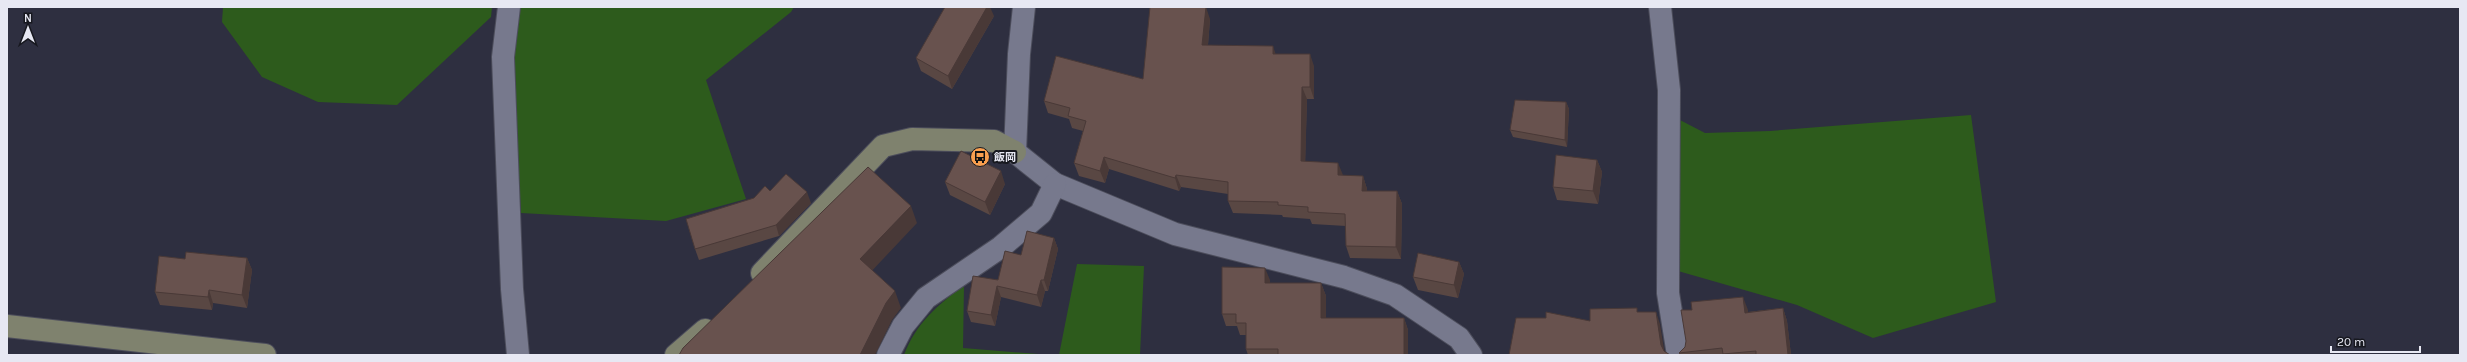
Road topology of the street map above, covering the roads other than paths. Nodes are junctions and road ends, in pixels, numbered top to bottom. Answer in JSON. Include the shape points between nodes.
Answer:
{"nodes":[{"id":1,"x":509,"y":7,"type":"edge"},
{"id":2,"x":1024,"y":7,"type":"edge"},
{"id":3,"x":1660,"y":7,"type":"edge"},
{"id":4,"x":1015,"y":152,"type":"junction"},
{"id":5,"x":1055,"y":184,"type":"junction"},
{"id":6,"x":748,"y":287,"type":"edge"},
{"id":7,"x":720,"y":316,"type":"edge"},
{"id":8,"x":7,"y":326,"type":"edge"},
{"id":9,"x":265,"y":355,"type":"edge"},
{"id":10,"x":518,"y":355,"type":"edge"},
{"id":11,"x":676,"y":355,"type":"edge"},
{"id":12,"x":888,"y":355,"type":"edge"},
{"id":13,"x":1471,"y":355,"type":"edge"},
{"id":14,"x":1678,"y":355,"type":"edge"}],
"edges":[{"from":1,"to":10,"type":"street","via":[[503,57],[512,289]]},
{"from":2,"to":4,"type":"street","via":[[1019,54]]},
{"from":3,"to":14,"type":"street","via":[[1669,90],[1668,293]]},
{"from":4,"to":5,"type":"street"},
{"from":4,"to":6,"type":"street","via":[[994,141],[912,139],[883,146]]},
{"from":5,"to":12,"type":"street","via":[[1041,213],[1001,247],[926,298],[903,326]]},
{"from":5,"to":13,"type":"street","via":[[1175,234],[1344,277],[1395,295],[1459,338]]},
{"from":7,"to":11,"type":"street"},
{"from":8,"to":9,"type":"street"}]}
